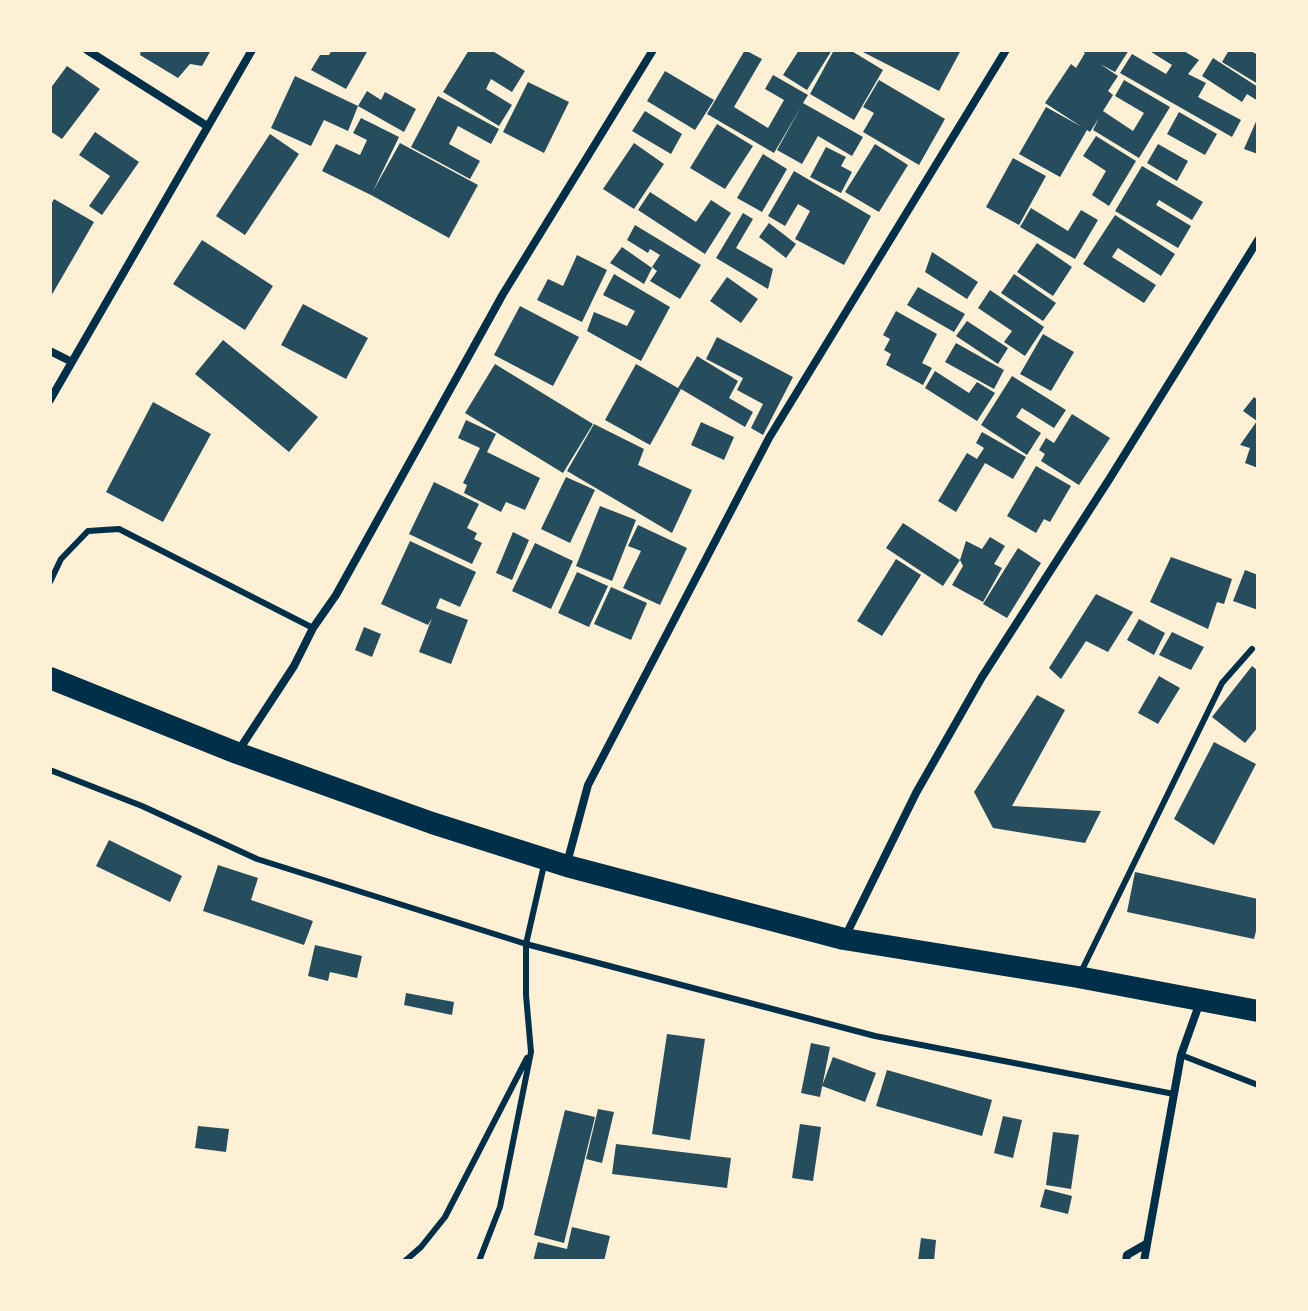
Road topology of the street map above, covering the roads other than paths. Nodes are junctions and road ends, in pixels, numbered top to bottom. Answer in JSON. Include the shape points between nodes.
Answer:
{"nodes":[{"id":1,"x":87,"y":50,"type":"edge"},
{"id":2,"x":252,"y":50,"type":"edge"},
{"id":3,"x":653,"y":50,"type":"edge"},
{"id":4,"x":1006,"y":50,"type":"edge"},
{"id":5,"x":207,"y":126,"type":"junction"},
{"id":6,"x":1258,"y":240,"type":"edge"},
{"id":7,"x":50,"y":351,"type":"edge"},
{"id":8,"x":72,"y":362,"type":"junction"},
{"id":9,"x":50,"y":400,"type":"edge"},
{"id":10,"x":50,"y":582,"type":"edge"},
{"id":11,"x":313,"y":628,"type":"junction"},
{"id":12,"x":1252,"y":649,"type":"dead end"},
{"id":13,"x":50,"y":678,"type":"edge"},
{"id":14,"x":237,"y":753,"type":"junction"},
{"id":15,"x":50,"y":770,"type":"edge"},
{"id":16,"x":556,"y":862,"type":"junction"},
{"id":17,"x":844,"y":939,"type":"junction"},
{"id":18,"x":526,"y":944,"type":"junction"},
{"id":19,"x":1078,"y":977,"type":"junction"},
{"id":20,"x":1200,"y":1002,"type":"junction"},
{"id":21,"x":1255,"y":1007,"type":"edge"},
{"id":22,"x":531,"y":1052,"type":"junction"},
{"id":23,"x":1181,"y":1055,"type":"junction"},
{"id":24,"x":1258,"y":1085,"type":"edge"},
{"id":25,"x":1174,"y":1094,"type":"junction"},
{"id":26,"x":1146,"y":1244,"type":"junction"},
{"id":27,"x":405,"y":1261,"type":"edge"},
{"id":28,"x":479,"y":1261,"type":"edge"},
{"id":29,"x":1126,"y":1261,"type":"edge"},
{"id":30,"x":1144,"y":1261,"type":"edge"}],
"edges":[{"from":1,"to":5,"type":"street"},
{"from":2,"to":5,"type":"street"},
{"from":3,"to":11,"type":"street","via":[[503,294]]},
{"from":4,"to":16,"type":"street","via":[[769,438],[588,785]]},
{"from":5,"to":8,"type":"street"},
{"from":6,"to":17,"type":"street","via":[[982,677],[916,793]]},
{"from":7,"to":8,"type":"street"},
{"from":8,"to":9,"type":"street"},
{"from":10,"to":11,"type":"lane","via":[[61,559],[88,531],[119,529]]},
{"from":11,"to":14,"type":"street"},
{"from":12,"to":19,"type":"lane","via":[[1222,683]]},
{"from":13,"to":14,"type":"highway"},
{"from":14,"to":16,"type":"highway"},
{"from":15,"to":18,"type":"lane","via":[[257,859]]},
{"from":16,"to":17,"type":"highway"},
{"from":16,"to":18,"type":"lane"},
{"from":17,"to":19,"type":"highway"},
{"from":18,"to":22,"type":"lane"},
{"from":18,"to":25,"type":"lane","via":[[875,1036]]},
{"from":19,"to":20,"type":"highway"},
{"from":20,"to":21,"type":"highway"},
{"from":20,"to":23,"type":"street"},
{"from":22,"to":27,"type":"lane","via":[[445,1217]]},
{"from":22,"to":28,"type":"lane","via":[[500,1207]]},
{"from":23,"to":24,"type":"lane"},
{"from":23,"to":25,"type":"street"},
{"from":25,"to":26,"type":"street"},
{"from":26,"to":29,"type":"street"},
{"from":26,"to":30,"type":"street"}]}
